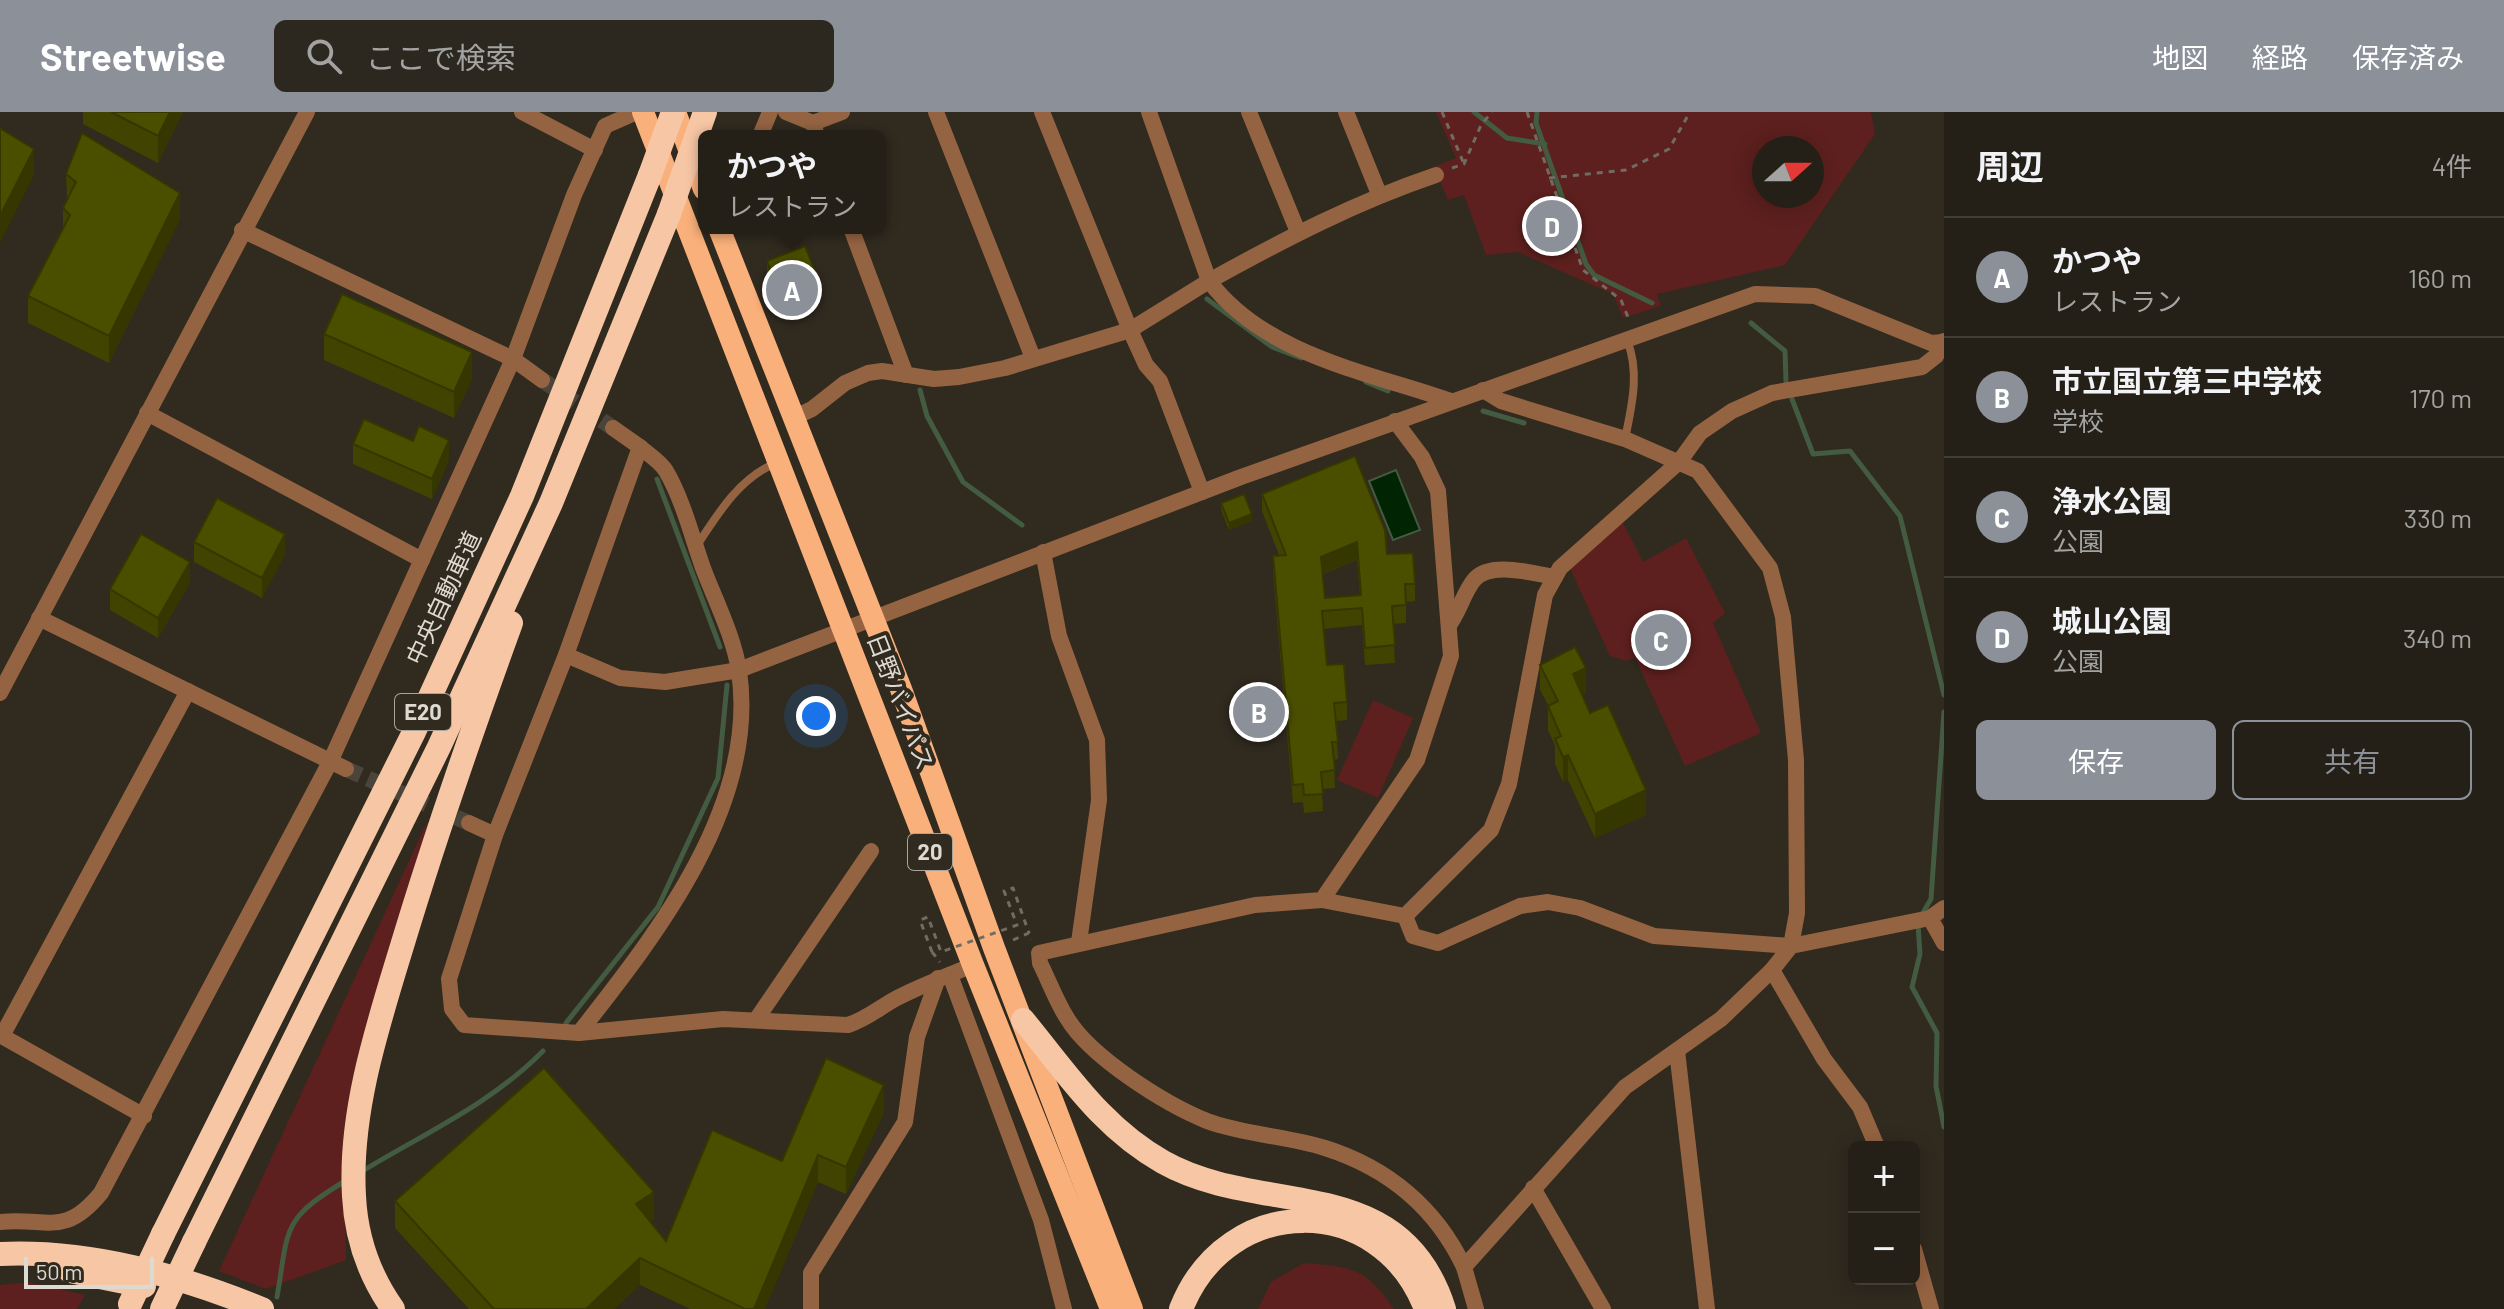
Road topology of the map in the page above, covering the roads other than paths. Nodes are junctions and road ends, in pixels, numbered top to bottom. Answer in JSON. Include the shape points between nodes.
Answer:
{"nodes":[{"id":1,"x":307,"y":112,"type":"edge"},
{"id":2,"x":522,"y":112,"type":"edge"},
{"id":3,"x":637,"y":112,"type":"edge"},
{"id":4,"x":643,"y":112,"type":"edge"},
{"id":5,"x":674,"y":112,"type":"edge"},
{"id":6,"x":786,"y":112,"type":"edge"},
{"id":7,"x":842,"y":112,"type":"edge"},
{"id":8,"x":936,"y":112,"type":"edge"},
{"id":9,"x":1042,"y":112,"type":"edge"},
{"id":10,"x":1149,"y":112,"type":"edge"},
{"id":11,"x":1249,"y":112,"type":"edge"},
{"id":12,"x":1346,"y":112,"type":"edge"},
{"id":13,"x":815,"y":130,"type":"edge"},
{"id":14,"x":698,"y":132,"type":"edge"},
{"id":15,"x":595,"y":150,"type":"junction"},
{"id":16,"x":698,"y":174,"type":"edge"},
{"id":17,"x":1436,"y":175,"type":"road end"},
{"id":18,"x":1379,"y":194,"type":"junction"},
{"id":19,"x":242,"y":230,"type":"junction"},
{"id":20,"x":1298,"y":232,"type":"junction"},
{"id":21,"x":721,"y":234,"type":"edge"},
{"id":22,"x":853,"y":234,"type":"edge"},
{"id":23,"x":1209,"y":281,"type":"junction"},
{"id":24,"x":1130,"y":330,"type":"junction"},
{"id":25,"x":1631,"y":338,"type":"junction"},
{"id":26,"x":1944,"y":342,"type":"edge"},
{"id":27,"x":1033,"y":358,"type":"junction"},
{"id":28,"x":513,"y":359,"type":"junction"},
{"id":29,"x":906,"y":375,"type":"junction"},
{"id":30,"x":542,"y":380,"type":"tunnel mouth"},
{"id":31,"x":1483,"y":390,"type":"junction"},
{"id":32,"x":1451,"y":401,"type":"junction"},
{"id":33,"x":147,"y":413,"type":"junction"},
{"id":34,"x":795,"y":417,"type":"junction"},
{"id":35,"x":1395,"y":421,"type":"junction"},
{"id":36,"x":613,"y":428,"type":"tunnel mouth"},
{"id":37,"x":1625,"y":439,"type":"junction"},
{"id":38,"x":640,"y":447,"type":"junction"},
{"id":39,"x":780,"y":461,"type":"junction"},
{"id":40,"x":1679,"y":462,"type":"junction"},
{"id":41,"x":1202,"y":492,"type":"junction"},
{"id":42,"x":551,"y":503,"type":"junction"},
{"id":43,"x":696,"y":548,"type":"junction"},
{"id":44,"x":1043,"y":552,"type":"junction"},
{"id":45,"x":422,"y":560,"type":"junction"},
{"id":46,"x":1555,"y":577,"type":"junction"},
{"id":47,"x":873,"y":617,"type":"junction"},
{"id":48,"x":39,"y":618,"type":"junction"},
{"id":49,"x":1449,"y":625,"type":"junction"},
{"id":50,"x":844,"y":628,"type":"junction"},
{"id":51,"x":566,"y":655,"type":"junction"},
{"id":52,"x":739,"y":670,"type":"junction"},
{"id":53,"x":1,"y":688,"type":"edge"},
{"id":54,"x":188,"y":691,"type":"junction"},
{"id":55,"x":338,"y":766,"type":"junction"},
{"id":56,"x":469,"y":823,"type":"tunnel mouth"},
{"id":57,"x":495,"y":835,"type":"junction"},
{"id":58,"x":871,"y":851,"type":"dead end"},
{"id":59,"x":1322,"y":900,"type":"junction"},
{"id":60,"x":1937,"y":913,"type":"edge"},
{"id":61,"x":1405,"y":916,"type":"junction"},
{"id":62,"x":1079,"y":942,"type":"junction"},
{"id":63,"x":1944,"y":943,"type":"edge"},
{"id":64,"x":1791,"y":946,"type":"junction"},
{"id":65,"x":973,"y":965,"type":"junction"},
{"id":66,"x":1772,"y":970,"type":"junction"},
{"id":67,"x":944,"y":976,"type":"junction"},
{"id":68,"x":756,"y":1020,"type":"junction"},
{"id":69,"x":1023,"y":1020,"type":"junction"},
{"id":70,"x":579,"y":1033,"type":"junction"},
{"id":71,"x":1,"y":1035,"type":"edge"},
{"id":72,"x":1677,"y":1051,"type":"junction"},
{"id":73,"x":144,"y":1116,"type":"junction"},
{"id":74,"x":1874,"y":1141,"type":"edge"},
{"id":75,"x":1533,"y":1188,"type":"junction"},
{"id":76,"x":0,"y":1222,"type":"edge"},
{"id":77,"x":0,"y":1254,"type":"edge"},
{"id":78,"x":1464,"y":1267,"type":"junction"},
{"id":79,"x":0,"y":1269,"type":"edge"},
{"id":80,"x":1920,"y":1270,"type":"edge"},
{"id":81,"x":1469,"y":1287,"type":"junction"},
{"id":82,"x":128,"y":1307,"type":"edge"},
{"id":83,"x":162,"y":1309,"type":"edge"},
{"id":84,"x":219,"y":1309,"type":"edge"},
{"id":85,"x":262,"y":1309,"type":"edge"},
{"id":86,"x":393,"y":1309,"type":"edge"},
{"id":87,"x":811,"y":1309,"type":"edge"},
{"id":88,"x":1064,"y":1309,"type":"edge"},
{"id":89,"x":1111,"y":1309,"type":"edge"},
{"id":90,"x":1132,"y":1309,"type":"edge"},
{"id":91,"x":1181,"y":1309,"type":"edge"},
{"id":92,"x":1426,"y":1309,"type":"edge"},
{"id":93,"x":1444,"y":1309,"type":"edge"},
{"id":94,"x":1476,"y":1309,"type":"edge"},
{"id":95,"x":1489,"y":1309,"type":"edge"},
{"id":96,"x":1603,"y":1309,"type":"edge"},
{"id":97,"x":1707,"y":1309,"type":"edge"},
{"id":98,"x":1931,"y":1309,"type":"edge"}],
"edges":[{"from":1,"to":19,"type":"street"},
{"from":2,"to":15,"type":"street"},
{"from":3,"to":15,"type":"street","via":[[605,126]]},
{"from":4,"to":39,"type":"highway","name":"日野バイパス","number":"20"},
{"from":5,"to":16,"type":"highway"},
{"from":5,"to":82,"type":"highway","name":"中央自動車道","number":"E20","bridge":true,"via":[[522,496],[413,734]]},
{"from":6,"to":13,"type":"street"},
{"from":7,"to":13,"type":"street"},
{"from":8,"to":27,"type":"street"},
{"from":9,"to":24,"type":"street"},
{"from":10,"to":23,"type":"street"},
{"from":11,"to":20,"type":"street"},
{"from":12,"to":18,"type":"street"},
{"from":14,"to":42,"type":"highway","number":"E20","bridge":true},
{"from":15,"to":28,"type":"street"},
{"from":17,"to":18,"type":"street"},
{"from":18,"to":20,"type":"street"},
{"from":19,"to":28,"type":"street"},
{"from":19,"to":33,"type":"street"},
{"from":20,"to":23,"type":"street"},
{"from":21,"to":34,"type":"highway","name":"日野バイパス","number":"20"},
{"from":22,"to":29,"type":"street"},
{"from":23,"to":24,"type":"street"},
{"from":23,"to":32,"type":"street","via":[[1226,304],[1277,340]]},
{"from":24,"to":27,"type":"street"},
{"from":24,"to":41,"type":"street","via":[[1160,381]]},
{"from":25,"to":26,"type":"street","via":[[1774,292],[1815,296],[1931,343]]},
{"from":25,"to":31,"type":"street"},
{"from":25,"to":37,"type":"lane","via":[[1633,403]]},
{"from":26,"to":40,"type":"street","via":[[1922,367],[1772,393],[1732,411],[1700,433]]},
{"from":27,"to":29,"type":"street","via":[[959,377]]},
{"from":28,"to":30,"type":"street"},
{"from":28,"to":45,"type":"street"},
{"from":29,"to":34,"type":"street","via":[[882,371],[857,378]]},
{"from":31,"to":32,"type":"street"},
{"from":31,"to":37,"type":"street","via":[[1501,401]]},
{"from":32,"to":35,"type":"street"},
{"from":33,"to":45,"type":"street"},
{"from":33,"to":48,"type":"street"},
{"from":34,"to":47,"type":"highway","name":"日野バイパス","number":"20"},
{"from":35,"to":41,"type":"street"},
{"from":35,"to":49,"type":"street","via":[[1422,457],[1438,491]]},
{"from":36,"to":38,"type":"street"},
{"from":37,"to":40,"type":"street"},
{"from":38,"to":43,"type":"street","via":[[666,469]]},
{"from":38,"to":51,"type":"street"},
{"from":39,"to":43,"type":"lane","via":[[749,479]]},
{"from":39,"to":50,"type":"highway","name":"日野バイパス","number":"20"},
{"from":40,"to":46,"type":"street"},
{"from":40,"to":64,"type":"street","via":[[1698,471],[1770,568],[1783,617],[1798,806],[1797,913]]},
{"from":41,"to":44,"type":"street"},
{"from":42,"to":83,"type":"highway","number":"E20","bridge":true,"via":[[439,747]]},
{"from":42,"to":86,"type":"highway","via":[[445,806],[390,987],[359,1116],[354,1192],[367,1260]]},
{"from":43,"to":52,"type":"street"},
{"from":44,"to":47,"type":"street"},
{"from":44,"to":62,"type":"street","via":[[1059,636],[1097,740],[1099,800]]},
{"from":45,"to":55,"type":"street"},
{"from":46,"to":49,"type":"street","via":[[1485,572],[1474,579]]},
{"from":46,"to":61,"type":"street","via":[[1545,595],[1509,784],[1491,830]]},
{"from":47,"to":50,"type":"street"},
{"from":47,"to":69,"type":"highway","name":"日野バイパス","number":"20"},
{"from":48,"to":53,"type":"street"},
{"from":48,"to":54,"type":"street"},
{"from":49,"to":59,"type":"street","via":[[1451,656],[1417,760]]},
{"from":50,"to":52,"type":"street"},
{"from":50,"to":65,"type":"highway","name":"日野バイパス","number":"20"},
{"from":51,"to":52,"type":"street","via":[[620,678],[665,682]]},
{"from":51,"to":57,"type":"street"},
{"from":52,"to":70,"type":"street","via":[[740,726],[727,788],[690,877],[648,945]]},
{"from":54,"to":55,"type":"street"},
{"from":54,"to":71,"type":"street"},
{"from":55,"to":73,"type":"street","via":[[194,1014]]},
{"from":56,"to":57,"type":"street"},
{"from":57,"to":70,"type":"street","via":[[449,979],[452,1009],[464,1025]]},
{"from":58,"to":68,"type":"street"},
{"from":59,"to":61,"type":"street"},
{"from":59,"to":62,"type":"street","via":[[1255,905]]},
{"from":60,"to":63,"type":"street"},
{"from":60,"to":64,"type":"street"},
{"from":61,"to":64,"type":"street","via":[[1413,936],[1438,943],[1520,906],[1548,902],[1580,908],[1654,936]]},
{"from":62,"to":78,"type":"street","via":[[1039,953],[1040,963],[1068,1020],[1144,1088],[1209,1121],[1326,1148],[1388,1176],[1431,1213],[1450,1236]]},
{"from":64,"to":66,"type":"street"},
{"from":65,"to":67,"type":"street"},
{"from":65,"to":89,"type":"highway","name":"日野バイパス","number":"20"},
{"from":66,"to":72,"type":"street","via":[[1721,1019]]},
{"from":66,"to":74,"type":"street","via":[[1824,1059],[1860,1107]]},
{"from":67,"to":68,"type":"street","via":[[848,1025]]},
{"from":67,"to":87,"type":"street","via":[[917,1037],[905,1122],[811,1273]]},
{"from":67,"to":88,"type":"street","via":[[1041,1220]]},
{"from":68,"to":70,"type":"street"},
{"from":69,"to":90,"type":"highway","name":"日野バイパス","number":"20"},
{"from":69,"to":93,"type":"highway","via":[[1083,1098],[1143,1150],[1192,1175],[1328,1203],[1378,1223],[1397,1236],[1428,1272]]},
{"from":71,"to":73,"type":"street"},
{"from":72,"to":75,"type":"street","via":[[1625,1087]]},
{"from":72,"to":97,"type":"street"},
{"from":73,"to":76,"type":"street","via":[[86,1211],[55,1225]]},
{"from":75,"to":78,"type":"street"},
{"from":75,"to":96,"type":"street"},
{"from":77,"to":85,"type":"highway","via":[[108,1261]]},
{"from":78,"to":81,"type":"street"},
{"from":79,"to":84,"type":"highway","via":[[88,1274]]},
{"from":80,"to":98,"type":"street"},
{"from":81,"to":94,"type":"street"},
{"from":81,"to":95,"type":"street"},
{"from":91,"to":92,"type":"highway","via":[[1196,1279],[1234,1240],[1276,1223],[1305,1221],[1338,1225],[1383,1247],[1414,1282]]}]}
